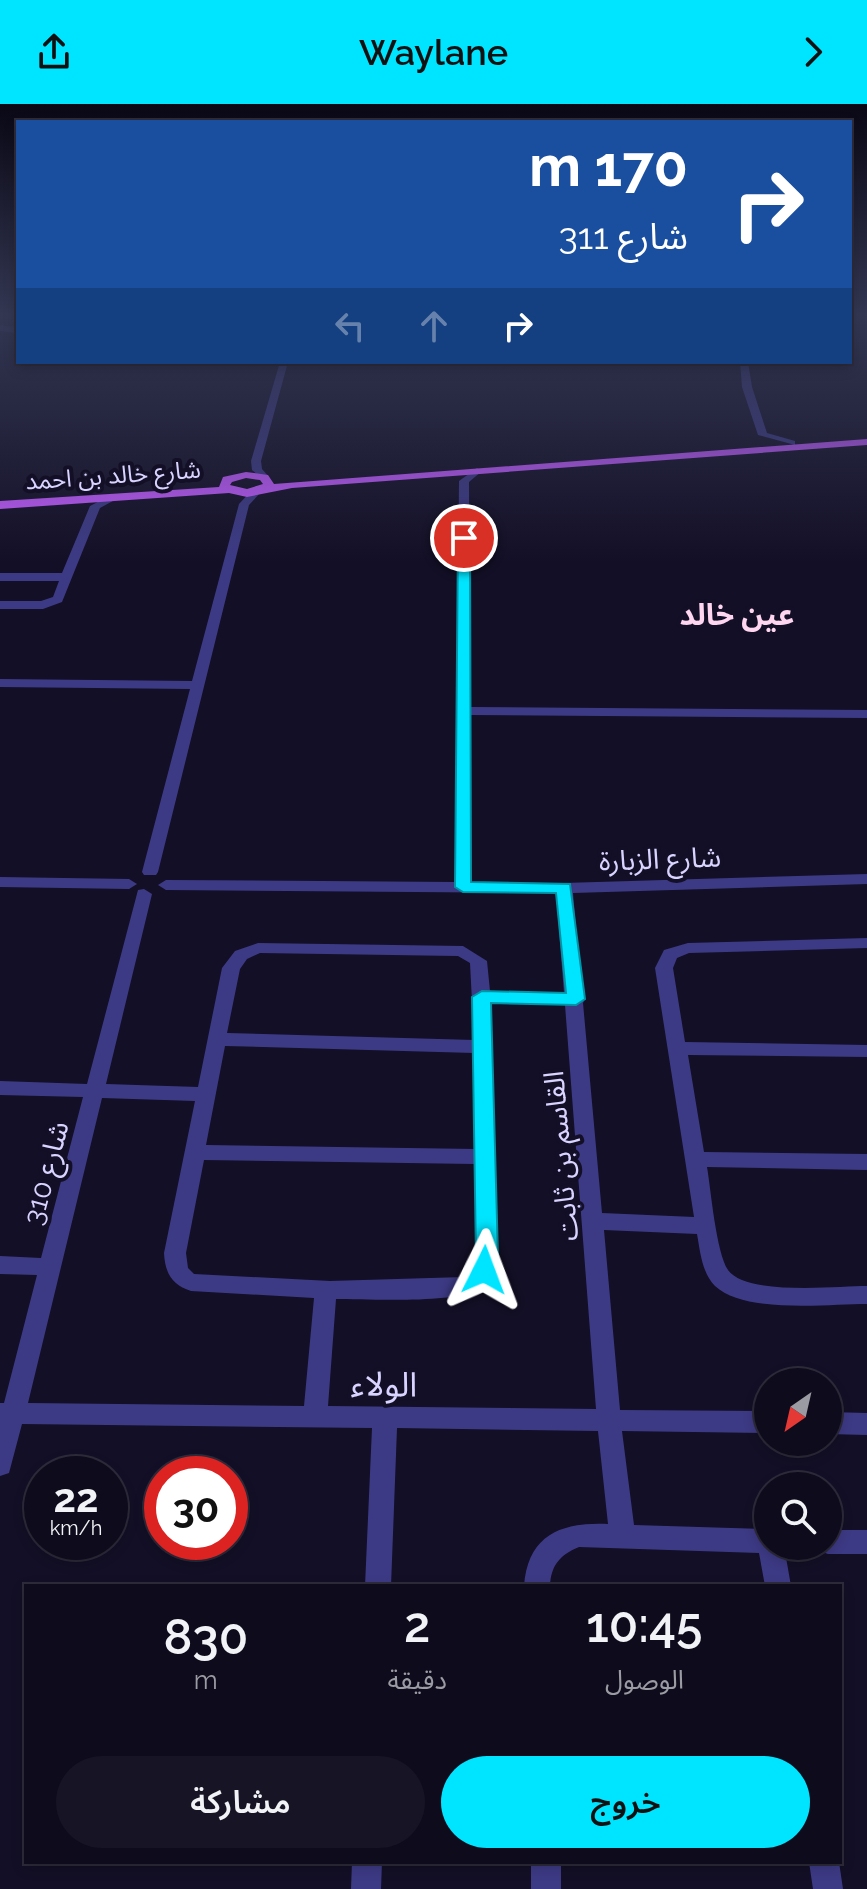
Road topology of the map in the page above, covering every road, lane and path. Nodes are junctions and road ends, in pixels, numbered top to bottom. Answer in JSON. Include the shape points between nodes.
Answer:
{"nodes":[{"id":1,"x":274,"y":396,"type":"edge"},
{"id":2,"x":750,"y":396,"type":"edge"},
{"id":3,"x":763,"y":435,"type":"junction"},
{"id":4,"x":867,"y":440,"type":"edge"},
{"id":5,"x":791,"y":443,"type":"junction"},
{"id":6,"x":747,"y":446,"type":"junction"},
{"id":7,"x":256,"y":461,"type":"junction"},
{"id":8,"x":477,"y":471,"type":"junction"},
{"id":9,"x":446,"y":473,"type":"junction"},
{"id":10,"x":464,"y":481,"type":"junction"},
{"id":11,"x":263,"y":484,"type":"junction"},
{"id":12,"x":230,"y":485,"type":"junction"},
{"id":13,"x":117,"y":496,"type":"junction"},
{"id":14,"x":0,"y":498,"type":"edge"},
{"id":15,"x":76,"y":499,"type":"junction"},
{"id":16,"x":244,"y":504,"type":"junction"},
{"id":17,"x":0,"y":505,"type":"edge"},
{"id":18,"x":95,"y":506,"type":"junction"},
{"id":19,"x":0,"y":577,"type":"edge"},
{"id":20,"x":67,"y":577,"type":"junction"},
{"id":21,"x":0,"y":605,"type":"edge"},
{"id":22,"x":0,"y":683,"type":"edge"},
{"id":23,"x":198,"y":685,"type":"junction"},
{"id":24,"x":465,"y":711,"type":"junction"},
{"id":25,"x":867,"y":714,"type":"edge"},
{"id":26,"x":150,"y":872,"type":"junction"},
{"id":27,"x":867,"y":879,"type":"edge"},
{"id":28,"x":0,"y":882,"type":"edge"},
{"id":29,"x":166,"y":885,"type":"junction"},
{"id":30,"x":463,"y":887,"type":"junction"},
{"id":31,"x":564,"y":888,"type":"junction"},
{"id":32,"x":137,"y":889,"type":"junction"},
{"id":33,"x":867,"y":943,"type":"edge"},
{"id":34,"x":482,"y":997,"type":"junction"},
{"id":35,"x":576,"y":999,"type":"junction"},
{"id":36,"x":216,"y":1039,"type":"junction"},
{"id":37,"x":482,"y":1047,"type":"junction"},
{"id":38,"x":679,"y":1048,"type":"junction"},
{"id":39,"x":867,"y":1051,"type":"edge"},
{"id":40,"x":0,"y":1088,"type":"edge"},
{"id":41,"x":96,"y":1092,"type":"junction"},
{"id":42,"x":205,"y":1094,"type":"junction"},
{"id":43,"x":194,"y":1152,"type":"junction"},
{"id":44,"x":483,"y":1157,"type":"junction"},
{"id":45,"x":697,"y":1159,"type":"junction"},
{"id":46,"x":867,"y":1162,"type":"edge"},
{"id":47,"x":595,"y":1221,"type":"junction"},
{"id":48,"x":706,"y":1226,"type":"junction"},
{"id":49,"x":0,"y":1265,"type":"edge"},
{"id":50,"x":51,"y":1267,"type":"junction"},
{"id":51,"x":326,"y":1288,"type":"junction"},
{"id":52,"x":867,"y":1295,"type":"edge"},
{"id":53,"x":6,"y":1413,"type":"edge"},
{"id":54,"x":315,"y":1417,"type":"junction"},
{"id":55,"x":385,"y":1418,"type":"junction"},
{"id":56,"x":609,"y":1420,"type":"junction"},
{"id":57,"x":754,"y":1422,"type":"edge"},
{"id":58,"x":842,"y":1423,"type":"edge"},
{"id":59,"x":867,"y":1424,"type":"edge"},
{"id":60,"x":0,"y":1465,"type":"edge"},
{"id":61,"x":622,"y":1535,"type":"junction"},
{"id":62,"x":842,"y":1542,"type":"edge"},
{"id":63,"x":867,"y":1542,"type":"edge"},
{"id":64,"x":754,"y":1543,"type":"edge"},
{"id":65,"x":772,"y":1560,"type":"edge"},
{"id":66,"x":378,"y":1584,"type":"edge"},
{"id":67,"x":537,"y":1584,"type":"edge"},
{"id":68,"x":778,"y":1584,"type":"edge"},
{"id":69,"x":367,"y":1864,"type":"edge"},
{"id":70,"x":546,"y":1864,"type":"edge"},
{"id":71,"x":824,"y":1864,"type":"edge"},
{"id":72,"x":366,"y":1889,"type":"edge"},
{"id":73,"x":546,"y":1889,"type":"edge"},
{"id":74,"x":828,"y":1889,"type":"edge"}],
"edges":[{"from":1,"to":7,"type":"street"},
{"from":2,"to":3,"type":"street"},
{"from":3,"to":5,"type":"street"},
{"from":3,"to":6,"type":"street"},
{"from":4,"to":5,"type":"main road"},
{"from":4,"to":8,"type":"main road"},
{"from":5,"to":6,"type":"main road"},
{"from":6,"to":11,"type":"main road"},
{"from":7,"to":11,"type":"street"},
{"from":7,"to":12,"type":"street"},
{"from":8,"to":9,"type":"main road"},
{"from":8,"to":10,"type":"street"},
{"from":9,"to":10,"type":"street"},
{"from":9,"to":11,"type":"main road"},
{"from":10,"to":24,"type":"street"},
{"from":11,"to":12,"type":"main road"},
{"from":11,"to":16,"type":"street"},
{"from":12,"to":13,"type":"main road","name":"شارع خالد بن احمد"},
{"from":12,"to":14,"type":"main road","name":"شارع خالد بن احمد"},
{"from":12,"to":16,"type":"street"},
{"from":13,"to":15,"type":"main road","name":"شارع خالد بن احمد"},
{"from":13,"to":18,"type":"street"},
{"from":15,"to":17,"type":"main road","name":"شارع خالد بن احمد"},
{"from":15,"to":18,"type":"street"},
{"from":16,"to":23,"type":"street"},
{"from":18,"to":20,"type":"street"},
{"from":19,"to":20,"type":"street"},
{"from":20,"to":21,"type":"street","via":[[52,603]]},
{"from":22,"to":23,"type":"street"},
{"from":23,"to":26,"type":"street"},
{"from":24,"to":25,"type":"street"},
{"from":24,"to":30,"type":"street"},
{"from":26,"to":29,"type":"street","via":[[161,874]]},
{"from":26,"to":32,"type":"street","via":[[136,876]]},
{"from":27,"to":31,"type":"street","name":"شارع الزبارة"},
{"from":28,"to":32,"type":"street"},
{"from":29,"to":30,"type":"street","name":"شارع الزبارة"},
{"from":29,"to":32,"type":"street","via":[[157,892]]},
{"from":30,"to":31,"type":"street","name":"شارع الزبارة"},
{"from":31,"to":35,"type":"street","name":"القاسم بن ثابت"},
{"from":32,"to":41,"type":"street","name":"شارع 310"},
{"from":33,"to":38,"type":"street","via":[[677,950],[664,968]]},
{"from":34,"to":35,"type":"street"},
{"from":34,"to":36,"type":"street","via":[[478,961],[463,951],[258,948],[241,955],[231,968]]},
{"from":34,"to":37,"type":"street"},
{"from":35,"to":47,"type":"street","name":"القاسم بن ثابت"},
{"from":36,"to":37,"type":"street"},
{"from":36,"to":42,"type":"street"},
{"from":37,"to":44,"type":"street"},
{"from":38,"to":39,"type":"street"},
{"from":38,"to":45,"type":"street"},
{"from":40,"to":41,"type":"street"},
{"from":41,"to":42,"type":"street"},
{"from":41,"to":50,"type":"street","name":"شارع 310"},
{"from":42,"to":43,"type":"street"},
{"from":43,"to":44,"type":"street"},
{"from":43,"to":51,"type":"street","via":[[175,1253],[180,1275],[203,1284]]},
{"from":44,"to":51,"type":"street","via":[[487,1257],[476,1281],[449,1289]]},
{"from":45,"to":46,"type":"street"},
{"from":45,"to":48,"type":"street"},
{"from":47,"to":48,"type":"street"},
{"from":47,"to":56,"type":"street","name":"القاسم بن ثابت"},
{"from":48,"to":52,"type":"street","via":[[714,1265],[729,1285],[755,1293]]},
{"from":49,"to":50,"type":"street"},
{"from":50,"to":53,"type":"street","name":"شارع 310"},
{"from":51,"to":54,"type":"street"},
{"from":53,"to":54,"type":"street","name":"الولاء"},
{"from":53,"to":60,"type":"street","name":"شارع 310"},
{"from":54,"to":55,"type":"street","name":"الولاء"},
{"from":55,"to":56,"type":"street","name":"الولاء"},
{"from":55,"to":66,"type":"street"},
{"from":56,"to":57,"type":"street","name":"الولاء"},
{"from":56,"to":61,"type":"street","name":"القاسم بن ثابت"},
{"from":58,"to":59,"type":"street"},
{"from":61,"to":64,"type":"street"},
{"from":61,"to":67,"type":"street","via":[[579,1535],[560,1541],[547,1550]]},
{"from":62,"to":63,"type":"street"},
{"from":65,"to":68,"type":"street"},
{"from":69,"to":72,"type":"street"},
{"from":70,"to":73,"type":"street"},
{"from":71,"to":74,"type":"street"}]}
